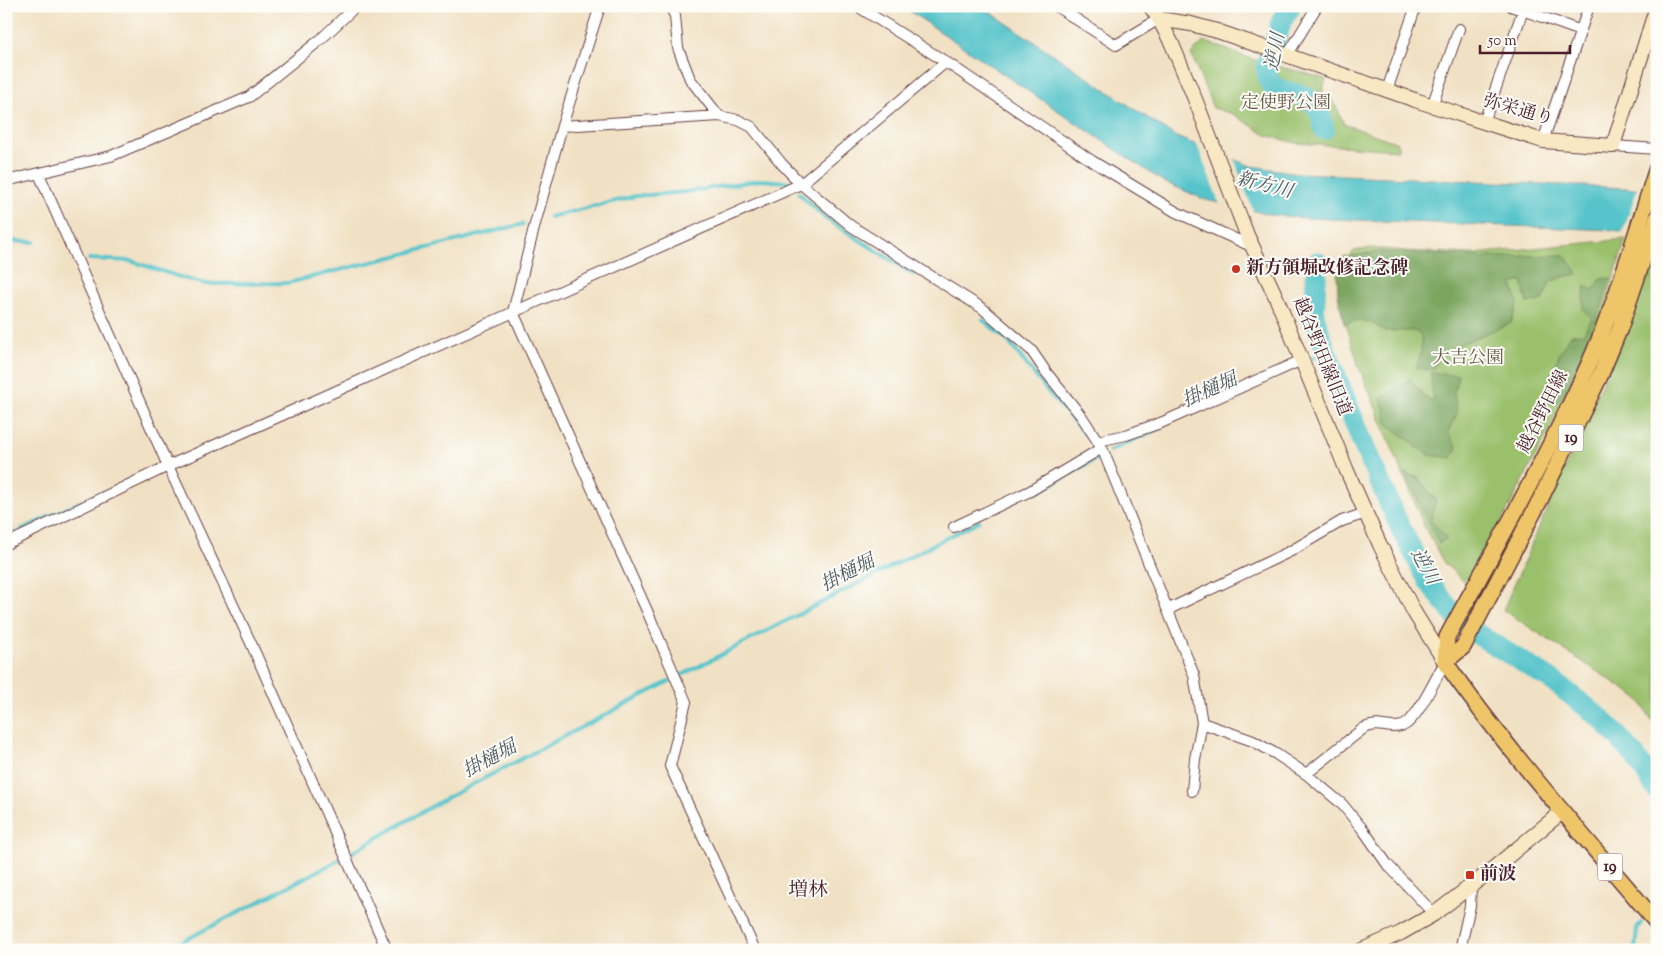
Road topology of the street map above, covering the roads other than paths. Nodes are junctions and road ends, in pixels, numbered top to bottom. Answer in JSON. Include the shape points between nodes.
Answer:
{"nodes":[{"id":1,"x":356,"y":6,"type":"edge"},
{"id":2,"x":600,"y":6,"type":"edge"},
{"id":3,"x":670,"y":6,"type":"edge"},
{"id":4,"x":857,"y":6,"type":"edge"},
{"id":5,"x":1056,"y":6,"type":"edge"},
{"id":6,"x":1150,"y":6,"type":"edge"},
{"id":7,"x":1317,"y":6,"type":"edge"},
{"id":8,"x":1416,"y":6,"type":"edge"},
{"id":9,"x":1511,"y":6,"type":"edge"},
{"id":10,"x":1589,"y":6,"type":"edge"},
{"id":11,"x":1657,"y":6,"type":"edge"},
{"id":12,"x":1522,"y":10,"type":"junction"},
{"id":13,"x":1159,"y":19,"type":"junction"},
{"id":14,"x":1459,"y":29,"type":"dead end"},
{"id":15,"x":1581,"y":31,"type":"junction"},
{"id":16,"x":1282,"y":54,"type":"junction"},
{"id":17,"x":946,"y":62,"type":"junction"},
{"id":18,"x":1387,"y":90,"type":"junction"},
{"id":19,"x":1432,"y":106,"type":"junction"},
{"id":20,"x":719,"y":116,"type":"junction"},
{"id":21,"x":1484,"y":122,"type":"junction"},
{"id":22,"x":562,"y":126,"type":"junction"},
{"id":23,"x":1543,"y":141,"type":"junction"},
{"id":24,"x":1613,"y":146,"type":"junction"},
{"id":25,"x":1657,"y":149,"type":"edge"},
{"id":26,"x":1657,"y":168,"type":"edge"},
{"id":27,"x":39,"y":174,"type":"junction"},
{"id":28,"x":6,"y":181,"type":"edge"},
{"id":29,"x":801,"y":184,"type":"junction"},
{"id":30,"x":1657,"y":218,"type":"edge"},
{"id":31,"x":1250,"y":241,"type":"junction"},
{"id":32,"x":513,"y":312,"type":"junction"},
{"id":33,"x":1302,"y":360,"type":"junction"},
{"id":34,"x":1100,"y":443,"type":"junction"},
{"id":35,"x":168,"y":466,"type":"junction"},
{"id":36,"x":1366,"y":513,"type":"junction"},
{"id":37,"x":954,"y":527,"type":"dead end"},
{"id":38,"x":6,"y":544,"type":"edge"},
{"id":39,"x":1168,"y":609,"type":"junction"},
{"id":40,"x":1445,"y":662,"type":"junction"},
{"id":41,"x":1202,"y":723,"type":"junction"},
{"id":42,"x":1306,"y":774,"type":"junction"},
{"id":43,"x":1192,"y":792,"type":"dead end"},
{"id":44,"x":1562,"y":811,"type":"junction"},
{"id":45,"x":1471,"y":886,"type":"junction"},
{"id":46,"x":1434,"y":914,"type":"junction"},
{"id":47,"x":1657,"y":923,"type":"edge"},
{"id":48,"x":387,"y":950,"type":"edge"},
{"id":49,"x":755,"y":950,"type":"edge"},
{"id":50,"x":1362,"y":950,"type":"edge"},
{"id":51,"x":1460,"y":950,"type":"edge"}],
"edges":[{"from":1,"to":27,"type":"street","via":[[320,40],[249,97],[111,156]]},
{"from":2,"to":22,"type":"street"},
{"from":3,"to":20,"type":"street","via":[[675,16],[678,48],[690,79]]},
{"from":4,"to":17,"type":"street"},
{"from":5,"to":13,"type":"street","via":[[1116,44]]},
{"from":6,"to":13,"type":"street","name":"越谷野田線旧道"},
{"from":7,"to":16,"type":"street"},
{"from":8,"to":18,"type":"street"},
{"from":9,"to":12,"type":"street"},
{"from":10,"to":15,"type":"street"},
{"from":11,"to":24,"type":"street"},
{"from":12,"to":15,"type":"street"},
{"from":12,"to":21,"type":"street"},
{"from":13,"to":16,"type":"street","name":"弥栄通り","via":[[1204,27]]},
{"from":13,"to":31,"type":"street","name":"越谷野田線旧道","via":[[1202,117]]},
{"from":14,"to":19,"type":"street"},
{"from":15,"to":23,"type":"street"},
{"from":16,"to":18,"type":"street","name":"弥栄通り"},
{"from":17,"to":29,"type":"street"},
{"from":17,"to":31,"type":"street","via":[[1092,161],[1167,207]]},
{"from":18,"to":19,"type":"street","name":"弥栄通り"},
{"from":19,"to":21,"type":"street","name":"弥栄通り"},
{"from":20,"to":22,"type":"street"},
{"from":20,"to":29,"type":"street","via":[[752,127]]},
{"from":21,"to":23,"type":"street","name":"弥栄通り"},
{"from":22,"to":32,"type":"street"},
{"from":23,"to":24,"type":"street","name":"弥栄通り"},
{"from":24,"to":25,"type":"street"},
{"from":26,"to":40,"type":"main road","name":"越谷野田線","number":"19","via":[[1606,322],[1587,368],[1447,637]]},
{"from":27,"to":28,"type":"street"},
{"from":27,"to":35,"type":"street"},
{"from":29,"to":32,"type":"street"},
{"from":29,"to":34,"type":"street","via":[[851,226],[982,308],[1031,350]]},
{"from":30,"to":40,"type":"main road","name":"越谷野田線","number":"19","via":[[1601,374],[1463,647]]},
{"from":31,"to":33,"type":"street","name":"越谷野田線旧道"},
{"from":32,"to":35,"type":"street"},
{"from":32,"to":49,"type":"street","via":[[686,702],[670,766]]},
{"from":33,"to":34,"type":"street","via":[[1163,422]]},
{"from":33,"to":36,"type":"street","name":"越谷野田線旧道"},
{"from":34,"to":37,"type":"street","via":[[1030,491]]},
{"from":34,"to":39,"type":"street"},
{"from":35,"to":38,"type":"street"},
{"from":35,"to":48,"type":"street","via":[[250,641]]},
{"from":36,"to":39,"type":"street","via":[[1342,521],[1232,580]]},
{"from":36,"to":40,"type":"street","name":"越谷野田線旧道","via":[[1400,586]]},
{"from":39,"to":41,"type":"street","via":[[1194,675]]},
{"from":40,"to":42,"type":"street","via":[[1414,718],[1405,726],[1374,724],[1364,728]]},
{"from":40,"to":44,"type":"main road","number":"19","via":[[1506,744]]},
{"from":41,"to":42,"type":"street","via":[[1253,742]]},
{"from":41,"to":43,"type":"street"},
{"from":42,"to":46,"type":"street","via":[[1342,804],[1387,864]]},
{"from":44,"to":45,"type":"street"},
{"from":44,"to":47,"type":"main road","number":"19"},
{"from":45,"to":46,"type":"street"},
{"from":45,"to":51,"type":"street"},
{"from":46,"to":50,"type":"street"}]}
